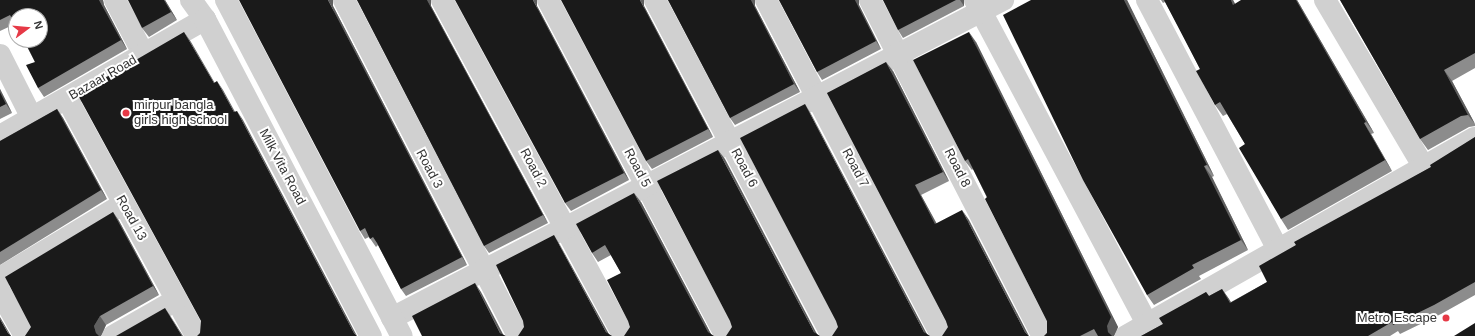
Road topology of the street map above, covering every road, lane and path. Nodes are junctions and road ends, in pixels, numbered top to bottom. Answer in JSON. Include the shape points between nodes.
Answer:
{"nodes":[{"id":1,"x":115,"y":0,"type":"edge"},
{"id":2,"x":191,"y":0,"type":"edge"},
{"id":3,"x":226,"y":0,"type":"edge"},
{"id":4,"x":344,"y":0,"type":"edge"},
{"id":5,"x":442,"y":0,"type":"edge"},
{"id":6,"x":548,"y":0,"type":"edge"},
{"id":7,"x":655,"y":0,"type":"edge"},
{"id":8,"x":766,"y":0,"type":"edge"},
{"id":9,"x":870,"y":0,"type":"edge"},
{"id":10,"x":1003,"y":0,"type":"edge"},
{"id":11,"x":1147,"y":0,"type":"edge"},
{"id":12,"x":1325,"y":0,"type":"edge"},
{"id":13,"x":978,"y":6,"type":"edge"},
{"id":14,"x":205,"y":20,"type":"junction"},
{"id":15,"x":144,"y":54,"type":"junction"},
{"id":16,"x":0,"y":55,"type":"edge"},
{"id":17,"x":898,"y":55,"type":"junction"},
{"id":18,"x":818,"y":97,"type":"junction"},
{"id":19,"x":67,"y":99,"type":"junction"},
{"id":20,"x":32,"y":118,"type":"junction"},
{"id":21,"x":0,"y":136,"type":"edge"},
{"id":22,"x":1475,"y":138,"type":"edge"},
{"id":23,"x":730,"y":142,"type":"junction"},
{"id":24,"x":1423,"y":166,"type":"junction"},
{"id":25,"x":646,"y":186,"type":"junction"},
{"id":26,"x":123,"y":204,"type":"junction"},
{"id":27,"x":565,"y":228,"type":"junction"},
{"id":28,"x":1278,"y":250,"type":"junction"},
{"id":29,"x":483,"y":270,"type":"junction"},
{"id":30,"x":0,"y":278,"type":"edge"},
{"id":31,"x":0,"y":292,"type":"edge"},
{"id":32,"x":176,"y":300,"type":"junction"},
{"id":33,"x":1147,"y":324,"type":"junction"},
{"id":34,"x":397,"y":327,"type":"edge"},
{"id":35,"x":25,"y":336,"type":"edge"},
{"id":36,"x":113,"y":336,"type":"edge"},
{"id":37,"x":196,"y":336,"type":"edge"},
{"id":38,"x":370,"y":336,"type":"edge"},
{"id":39,"x":518,"y":336,"type":"edge"},
{"id":40,"x":624,"y":336,"type":"edge"},
{"id":41,"x":726,"y":336,"type":"edge"},
{"id":42,"x":832,"y":336,"type":"edge"},
{"id":43,"x":942,"y":336,"type":"edge"},
{"id":44,"x":1044,"y":336,"type":"edge"},
{"id":45,"x":1126,"y":336,"type":"edge"}],
"edges":[{"from":1,"to":15,"type":"street"},
{"from":2,"to":14,"type":"street","name":"Milk Vita Road"},
{"from":3,"to":34,"type":"street"},
{"from":4,"to":29,"type":"street","name":"Road 3"},
{"from":5,"to":27,"type":"street","name":"Road 2"},
{"from":6,"to":25,"type":"street","name":"Road 5"},
{"from":7,"to":23,"type":"street","name":"Road 6"},
{"from":8,"to":18,"type":"street","name":"Road 7"},
{"from":9,"to":17,"type":"street","name":"Road 8"},
{"from":10,"to":13,"type":"street"},
{"from":11,"to":28,"type":"street"},
{"from":12,"to":24,"type":"street"},
{"from":13,"to":17,"type":"street"},
{"from":13,"to":33,"type":"street"},
{"from":14,"to":15,"type":"street","name":"Bazaar Road"},
{"from":14,"to":38,"type":"street","name":"Milk Vita Road"},
{"from":15,"to":19,"type":"street","name":"Bazaar Road"},
{"from":16,"to":20,"type":"street"},
{"from":17,"to":18,"type":"street"},
{"from":17,"to":44,"type":"street","name":"Road 8"},
{"from":18,"to":23,"type":"street"},
{"from":18,"to":43,"type":"street","name":"Road 7"},
{"from":19,"to":20,"type":"street","name":"Bazaar Road"},
{"from":19,"to":26,"type":"street","name":"Road 13"},
{"from":20,"to":21,"type":"street","name":"Bazaar Road"},
{"from":22,"to":24,"type":"street"},
{"from":23,"to":25,"type":"street"},
{"from":23,"to":42,"type":"street","name":"Road 6"},
{"from":24,"to":28,"type":"street"},
{"from":25,"to":27,"type":"street"},
{"from":25,"to":41,"type":"street","name":"Road 5"},
{"from":26,"to":30,"type":"street"},
{"from":26,"to":32,"type":"street","name":"Road 13"},
{"from":27,"to":29,"type":"street"},
{"from":27,"to":40,"type":"street","name":"Road 2"},
{"from":28,"to":33,"type":"street"},
{"from":29,"to":34,"type":"street"},
{"from":29,"to":39,"type":"street","name":"Road 3"},
{"from":31,"to":35,"type":"street"},
{"from":32,"to":36,"type":"street"},
{"from":32,"to":37,"type":"street","name":"Road 13"},
{"from":33,"to":45,"type":"street"}]}
